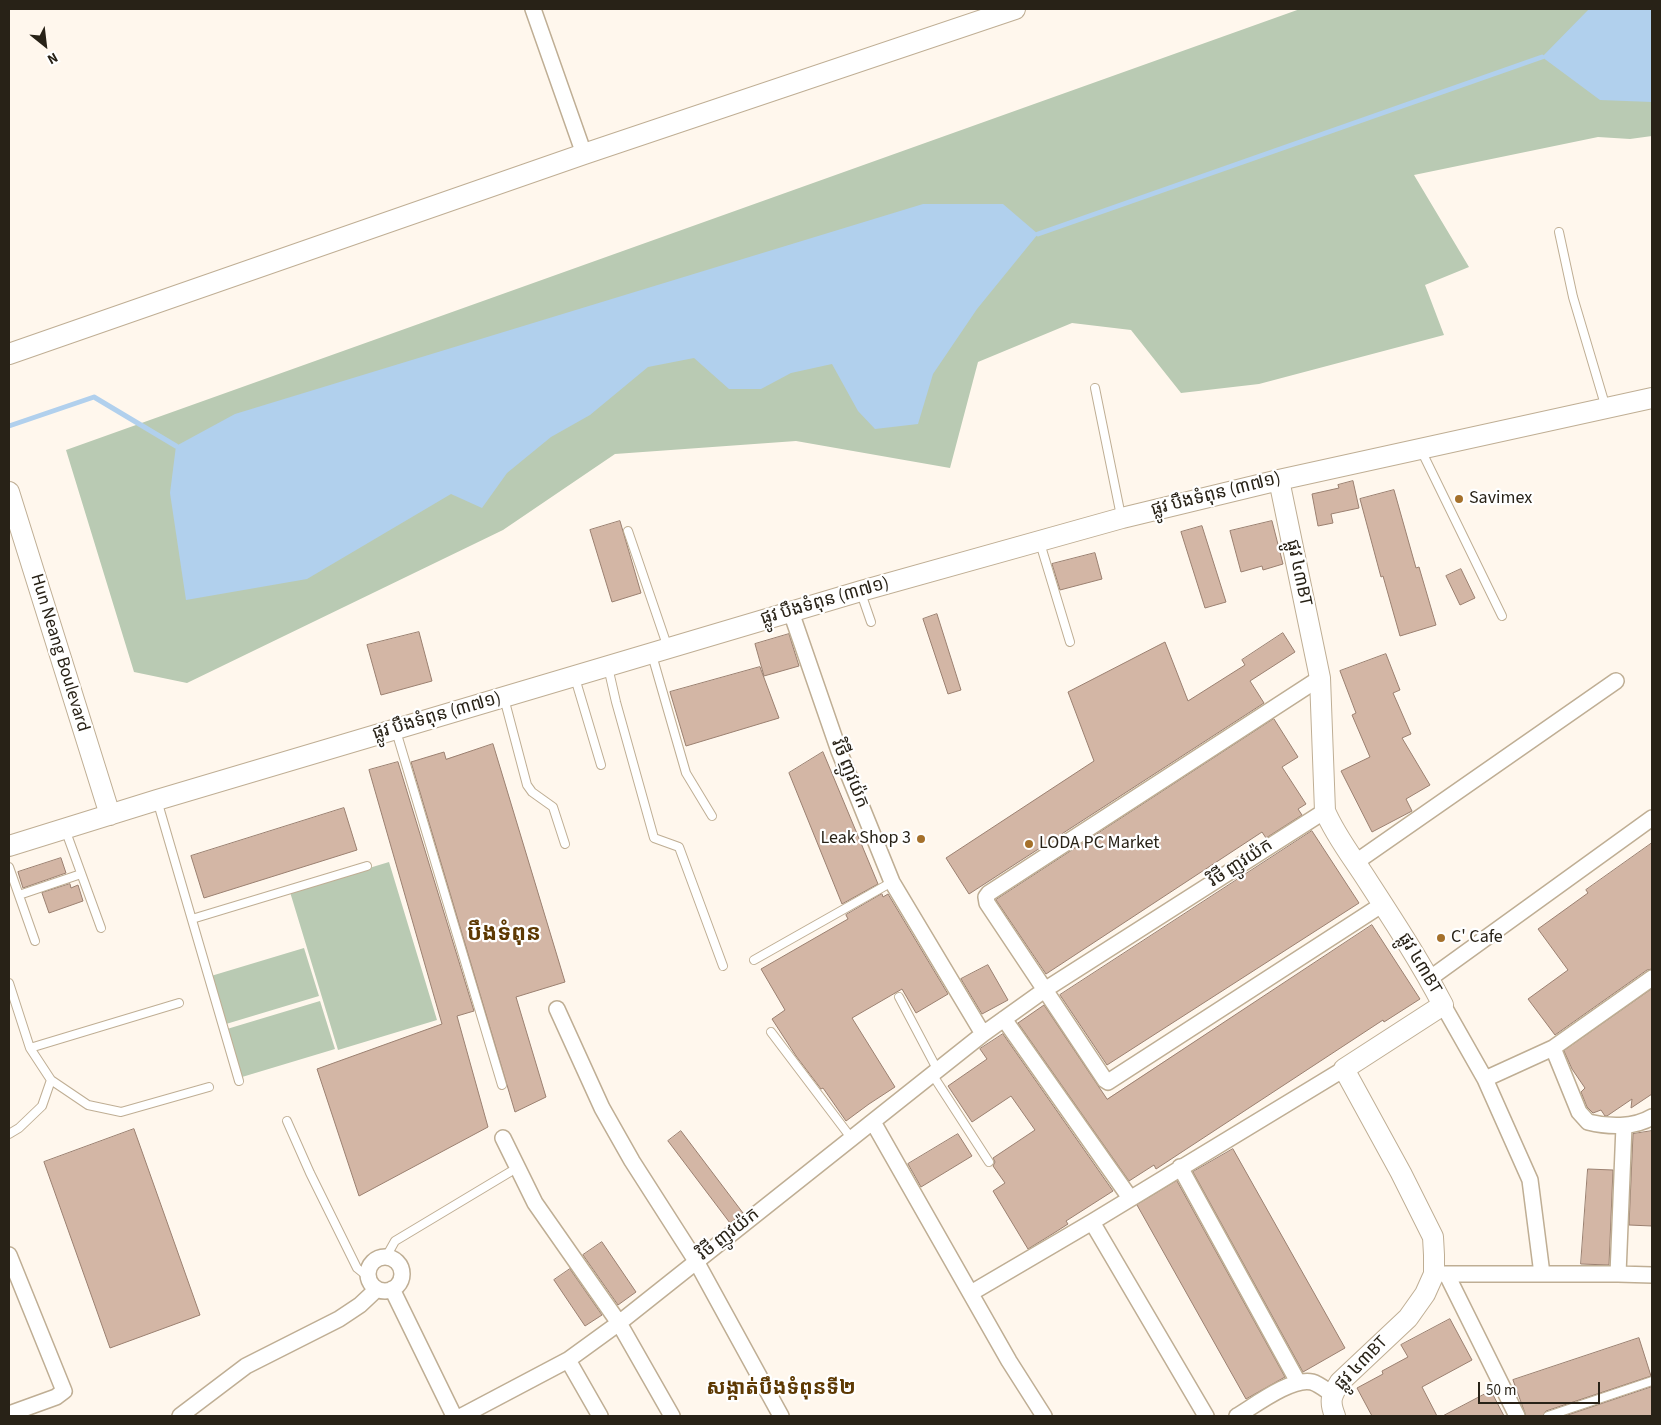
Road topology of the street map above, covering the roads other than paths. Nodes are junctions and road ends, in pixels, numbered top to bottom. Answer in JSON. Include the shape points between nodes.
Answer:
{"nodes":[{"id":1,"x":533,"y":9,"type":"edge"},
{"id":2,"x":1016,"y":9,"type":"edge"},
{"id":3,"x":584,"y":154,"type":"junction"},
{"id":4,"x":1558,"y":232,"type":"dead end"},
{"id":5,"x":9,"y":354,"type":"edge"},
{"id":6,"x":1095,"y":388,"type":"dead end"},
{"id":7,"x":1652,"y":398,"type":"edge"},
{"id":8,"x":1606,"y":408,"type":"junction"},
{"id":9,"x":1421,"y":450,"type":"junction"},
{"id":10,"x":1279,"y":480,"type":"junction"},
{"id":11,"x":9,"y":492,"type":"edge"},
{"id":12,"x":1122,"y":518,"type":"junction"},
{"id":13,"x":628,"y":531,"type":"dead end"},
{"id":14,"x":1040,"y":541,"type":"junction"},
{"id":15,"x":861,"y":591,"type":"junction"},
{"id":16,"x":791,"y":612,"type":"junction"},
{"id":17,"x":1502,"y":616,"type":"dead end"},
{"id":18,"x":871,"y":622,"type":"dead end"},
{"id":19,"x":1070,"y":642,"type":"dead end"},
{"id":20,"x":660,"y":650,"type":"junction"},
{"id":21,"x":608,"y":666,"type":"junction"},
{"id":22,"x":574,"y":676,"type":"junction"},
{"id":23,"x":1320,"y":678,"type":"junction"},
{"id":24,"x":1616,"y":680,"type":"dead end"},
{"id":25,"x":504,"y":697,"type":"junction"},
{"id":26,"x":396,"y":729,"type":"junction"},
{"id":27,"x":601,"y":764,"type":"dead end"},
{"id":28,"x":157,"y":800,"type":"junction"},
{"id":29,"x":1325,"y":811,"type":"junction"},
{"id":30,"x":110,"y":814,"type":"junction"},
{"id":31,"x":712,"y":816,"type":"dead end"},
{"id":32,"x":1652,"y":818,"type":"edge"},
{"id":33,"x":65,"y":829,"type":"junction"},
{"id":34,"x":565,"y":844,"type":"dead end"},
{"id":35,"x":9,"y":846,"type":"edge"},
{"id":36,"x":1356,"y":862,"type":"junction"},
{"id":37,"x":367,"y":866,"type":"dead end"},
{"id":38,"x":9,"y":867,"type":"edge"},
{"id":39,"x":81,"y":874,"type":"junction"},
{"id":40,"x":892,"y":882,"type":"junction"},
{"id":41,"x":18,"y":895,"type":"junction"},
{"id":42,"x":1383,"y":904,"type":"junction"},
{"id":43,"x":192,"y":919,"type":"junction"},
{"id":44,"x":101,"y":928,"type":"dead end"},
{"id":45,"x":35,"y":941,"type":"dead end"},
{"id":46,"x":754,"y":960,"type":"dead end"},
{"id":47,"x":723,"y":966,"type":"dead end"},
{"id":48,"x":1652,"y":978,"type":"edge"},
{"id":49,"x":1429,"y":979,"type":"junction"},
{"id":50,"x":9,"y":983,"type":"edge"},
{"id":51,"x":1046,"y":989,"type":"junction"},
{"id":52,"x":900,"y":997,"type":"dead end"},
{"id":53,"x":180,"y":1004,"type":"dead end"},
{"id":54,"x":1443,"y":1005,"type":"junction"},
{"id":55,"x":557,"y":1009,"type":"dead end"},
{"id":56,"x":1004,"y":1019,"type":"junction"},
{"id":57,"x":771,"y":1032,"type":"dead end"},
{"id":58,"x":983,"y":1034,"type":"junction"},
{"id":59,"x":30,"y":1048,"type":"junction"},
{"id":60,"x":1553,"y":1048,"type":"junction"},
{"id":61,"x":1344,"y":1069,"type":"junction"},
{"id":62,"x":934,"y":1071,"type":"junction"},
{"id":63,"x":1485,"y":1079,"type":"junction"},
{"id":64,"x":51,"y":1080,"type":"junction"},
{"id":65,"x":239,"y":1081,"type":"dead end"},
{"id":66,"x":502,"y":1085,"type":"dead end"},
{"id":67,"x":209,"y":1087,"type":"dead end"},
{"id":68,"x":1652,"y":1117,"type":"edge"},
{"id":69,"x":288,"y":1122,"type":"dead end"},
{"id":70,"x":874,"y":1122,"type":"junction"},
{"id":71,"x":1624,"y":1126,"type":"junction"},
{"id":72,"x":9,"y":1134,"type":"edge"},
{"id":73,"x":503,"y":1138,"type":"dead end"},
{"id":74,"x":852,"y":1139,"type":"junction"},
{"id":75,"x":990,"y":1162,"type":"dead end"},
{"id":76,"x":1180,"y":1167,"type":"junction"},
{"id":77,"x":510,"y":1172,"type":"dead end"},
{"id":78,"x":1130,"y":1198,"type":"junction"},
{"id":79,"x":1092,"y":1222,"type":"junction"},
{"id":80,"x":9,"y":1255,"type":"edge"},
{"id":81,"x":386,"y":1257,"type":"junction"},
{"id":82,"x":696,"y":1261,"type":"junction"},
{"id":83,"x":1542,"y":1274,"type":"junction"},
{"id":84,"x":1618,"y":1274,"type":"junction"},
{"id":85,"x":1441,"y":1275,"type":"junction"},
{"id":86,"x":1652,"y":1278,"type":"edge"},
{"id":87,"x":379,"y":1285,"type":"junction"},
{"id":88,"x":971,"y":1293,"type":"junction"},
{"id":89,"x":618,"y":1323,"type":"junction"},
{"id":90,"x":568,"y":1360,"type":"junction"},
{"id":91,"x":1652,"y":1380,"type":"edge"},
{"id":92,"x":1298,"y":1382,"type":"junction"},
{"id":93,"x":1332,"y":1394,"type":"junction"},
{"id":94,"x":9,"y":1414,"type":"edge"},
{"id":95,"x":180,"y":1416,"type":"edge"},
{"id":96,"x":454,"y":1416,"type":"edge"},
{"id":97,"x":462,"y":1416,"type":"edge"},
{"id":98,"x":600,"y":1416,"type":"edge"},
{"id":99,"x":672,"y":1416,"type":"edge"},
{"id":100,"x":781,"y":1416,"type":"edge"},
{"id":101,"x":1044,"y":1416,"type":"edge"},
{"id":102,"x":1206,"y":1416,"type":"edge"},
{"id":103,"x":1237,"y":1416,"type":"edge"},
{"id":104,"x":1335,"y":1416,"type":"edge"},
{"id":105,"x":1516,"y":1416,"type":"edge"},
{"id":106,"x":1548,"y":1416,"type":"edge"}],
"edges":[{"from":1,"to":3,"type":"street"},
{"from":2,"to":3,"type":"street"},
{"from":3,"to":5,"type":"street"},
{"from":4,"to":8,"type":"lane","via":[[1573,297]]},
{"from":6,"to":12,"type":"lane"},
{"from":7,"to":8,"type":"street","name":"ផ្លូវ បឹងទំពុន (៣៧១)"},
{"from":8,"to":9,"type":"street","name":"ផ្លូវ បឹងទំពុន (៣៧១)"},
{"from":9,"to":10,"type":"street","name":"ផ្លូវ បឹងទំពុន (៣៧១)"},
{"from":9,"to":17,"type":"lane"},
{"from":10,"to":12,"type":"street","name":"ផ្លូវ បឹងទំពុន (៣៧១)"},
{"from":10,"to":23,"type":"street","name":"ផ្លូវ ៤៣BT"},
{"from":11,"to":30,"type":"street","name":"Hun Neang Boulevard"},
{"from":12,"to":14,"type":"street","name":"ផ្លូវ បឹងទំពុន (៣៧១)"},
{"from":13,"to":20,"type":"lane"},
{"from":14,"to":15,"type":"street","name":"ផ្លូវ បឹងទំពុន (៣៧១)"},
{"from":14,"to":19,"type":"lane"},
{"from":15,"to":16,"type":"street","name":"ផ្លូវ បឹងទំពុន (៣៧១)"},
{"from":15,"to":18,"type":"lane"},
{"from":16,"to":20,"type":"street","name":"ផ្លូវ បឹងទំពុន (៣៧១)"},
{"from":16,"to":40,"type":"street","name":"វិថី ញូវយ៉ក","via":[[839,750]]},
{"from":20,"to":21,"type":"street","name":"ផ្លូវ បឹងទំពុន (៣៧១)"},
{"from":20,"to":31,"type":"lane","via":[[673,731],[686,773]]},
{"from":21,"to":22,"type":"street","name":"ផ្លូវ បឹងទំពុន (៣៧១)"},
{"from":21,"to":47,"type":"lane","via":[[654,838],[679,847]]},
{"from":22,"to":25,"type":"street","name":"ផ្លូវ បឹងទំពុន (៣៧១)"},
{"from":22,"to":27,"type":"lane"},
{"from":23,"to":29,"type":"street","name":"ផ្លូវ ៤៣BT"},
{"from":23,"to":51,"type":"street","via":[[989,893],[986,897],[988,903]]},
{"from":24,"to":36,"type":"street"},
{"from":25,"to":26,"type":"street","name":"ផ្លូវ បឹងទំពុន (៣៧១)"},
{"from":25,"to":34,"type":"lane","via":[[527,785],[553,806]]},
{"from":26,"to":28,"type":"street","name":"ផ្លូវ បឹងទំពុន (៣៧១)"},
{"from":26,"to":66,"type":"lane"},
{"from":28,"to":30,"type":"street","name":"ផ្លូវ បឹងទំពុន (៣៧១)"},
{"from":28,"to":43,"type":"lane"},
{"from":29,"to":36,"type":"street","name":"ផ្លូវ ៤៣BT"},
{"from":29,"to":51,"type":"street","name":"វិថី ញូវយ៉ក"},
{"from":30,"to":33,"type":"street","name":"ផ្លូវ បឹងទំពុន (៣៧១)"},
{"from":32,"to":49,"type":"street"},
{"from":33,"to":35,"type":"street","name":"ផ្លូវ បឹងទំពុន (៣៧១)"},
{"from":33,"to":39,"type":"lane"},
{"from":36,"to":42,"type":"street","name":"ផ្លូវ ៤៣BT"},
{"from":37,"to":43,"type":"lane"},
{"from":38,"to":41,"type":"lane"},
{"from":39,"to":41,"type":"lane"},
{"from":39,"to":44,"type":"lane"},
{"from":40,"to":46,"type":"lane"},
{"from":40,"to":58,"type":"street","name":"វិថី ញូវយ៉ក"},
{"from":41,"to":45,"type":"lane"},
{"from":42,"to":49,"type":"street","name":"ផ្លូវ ៤៣BT"},
{"from":42,"to":51,"type":"street","via":[[1108,1082]]},
{"from":43,"to":65,"type":"lane"},
{"from":48,"to":60,"type":"street"},
{"from":49,"to":54,"type":"street","name":"ផ្លូវ ៤៣BT"},
{"from":50,"to":59,"type":"lane"},
{"from":51,"to":56,"type":"street","name":"វិថី ញូវយ៉ក"},
{"from":52,"to":62,"type":"lane"},
{"from":53,"to":59,"type":"lane"},
{"from":54,"to":61,"type":"street","name":"ផ្លូវ ៤៣BT"},
{"from":54,"to":63,"type":"street"},
{"from":55,"to":82,"type":"street","via":[[602,1108]]},
{"from":56,"to":58,"type":"street","name":"វិថី ញូវយ៉ក"},
{"from":56,"to":78,"type":"street"},
{"from":57,"to":74,"type":"lane"},
{"from":58,"to":62,"type":"street","name":"វិថី ញូវយ៉ក"},
{"from":59,"to":64,"type":"lane"},
{"from":60,"to":63,"type":"street"},
{"from":60,"to":71,"type":"street","via":[[1583,1118],[1592,1123]]},
{"from":61,"to":76,"type":"street"},
{"from":61,"to":85,"type":"street","name":"ផ្លូវ ៤៣BT","via":[[1433,1237]]},
{"from":62,"to":70,"type":"street","name":"វិថី ញូវយ៉ក"},
{"from":62,"to":75,"type":"lane"},
{"from":63,"to":83,"type":"street","via":[[1530,1180]]},
{"from":64,"to":67,"type":"lane","via":[[88,1105],[121,1112]]},
{"from":64,"to":72,"type":"lane","via":[[42,1106]]},
{"from":68,"to":71,"type":"street"},
{"from":69,"to":87,"type":"lane","via":[[357,1268]]},
{"from":70,"to":74,"type":"street","name":"វិថី ញូវយ៉ក"},
{"from":70,"to":88,"type":"street"},
{"from":71,"to":84,"type":"street"},
{"from":73,"to":89,"type":"street","via":[[535,1203]]},
{"from":74,"to":82,"type":"street","name":"វិថី ញូវយ៉ក"},
{"from":76,"to":78,"type":"street"},
{"from":76,"to":92,"type":"street"},
{"from":77,"to":81,"type":"lane","via":[[395,1241]]},
{"from":78,"to":79,"type":"street"},
{"from":79,"to":88,"type":"street"},
{"from":79,"to":102,"type":"street"},
{"from":80,"to":94,"type":"street","via":[[64,1390],[56,1397]]},
{"from":81,"to":87,"type":"street","via":[[370,1267]]},
{"from":81,"to":87,"type":"street","via":[[396,1261],[402,1271],[400,1282]]},
{"from":82,"to":89,"type":"street","name":"វិថី ញូវយ៉ក"},
{"from":82,"to":100,"type":"street"},
{"from":83,"to":84,"type":"street"},
{"from":83,"to":85,"type":"street"},
{"from":84,"to":86,"type":"street"},
{"from":85,"to":93,"type":"street","name":"ផ្លូវ ៤៣BT","via":[[1408,1318],[1340,1382]]},
{"from":85,"to":105,"type":"street"},
{"from":87,"to":95,"type":"street","via":[[360,1305],[339,1319],[246,1366]]},
{"from":87,"to":96,"type":"street"},
{"from":88,"to":101,"type":"street"},
{"from":89,"to":90,"type":"street","name":"វិថី ញូវយ៉ក"},
{"from":89,"to":99,"type":"street"},
{"from":90,"to":97,"type":"street","name":"វិថី ញូវយ៉ក"},
{"from":90,"to":98,"type":"street"},
{"from":91,"to":106,"type":"lane"},
{"from":92,"to":93,"type":"street","via":[[1311,1382]]},
{"from":92,"to":103,"type":"street"},
{"from":93,"to":104,"type":"street","name":"ផ្លូវ ៤៣BT"}]}
